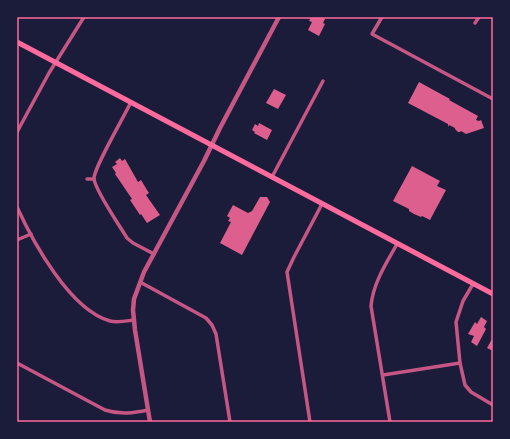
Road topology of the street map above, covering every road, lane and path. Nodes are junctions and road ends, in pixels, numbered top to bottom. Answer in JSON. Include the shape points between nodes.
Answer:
{"nodes":[{"id":1,"x":84,"y":17,"type":"edge"},
{"id":2,"x":279,"y":17,"type":"edge"},
{"id":3,"x":382,"y":17,"type":"edge"},
{"id":4,"x":479,"y":17,"type":"edge"},
{"id":5,"x":475,"y":23,"type":"dead end"},
{"id":6,"x":17,"y":42,"type":"edge"},
{"id":7,"x":56,"y":62,"type":"junction"},
{"id":8,"x":323,"y":81,"type":"dead end"},
{"id":9,"x":493,"y":99,"type":"edge"},
{"id":10,"x":131,"y":102,"type":"junction"},
{"id":11,"x":17,"y":132,"type":"edge"},
{"id":12,"x":212,"y":145,"type":"junction"},
{"id":13,"x":272,"y":177,"type":"junction"},
{"id":14,"x":87,"y":179,"type":"dead end"},
{"id":15,"x":94,"y":179,"type":"junction"},
{"id":16,"x":322,"y":204,"type":"junction"},
{"id":17,"x":17,"y":207,"type":"edge"},
{"id":18,"x":31,"y":234,"type":"junction"},
{"id":19,"x":17,"y":240,"type":"edge"},
{"id":20,"x":397,"y":244,"type":"junction"},
{"id":21,"x":154,"y":254,"type":"junction"},
{"id":22,"x":140,"y":282,"type":"junction"},
{"id":23,"x":473,"y":284,"type":"junction"},
{"id":24,"x":493,"y":294,"type":"edge"},
{"id":25,"x":134,"y":320,"type":"junction"},
{"id":26,"x":17,"y":363,"type":"edge"},
{"id":27,"x":460,"y":363,"type":"junction"},
{"id":28,"x":383,"y":375,"type":"junction"},
{"id":29,"x":493,"y":405,"type":"edge"},
{"id":30,"x":148,"y":410,"type":"junction"},
{"id":31,"x":150,"y":422,"type":"edge"},
{"id":32,"x":230,"y":422,"type":"edge"},
{"id":33,"x":310,"y":422,"type":"edge"},
{"id":34,"x":390,"y":422,"type":"edge"}],
"edges":[{"from":1,"to":7,"type":"street"},
{"from":2,"to":12,"type":"street"},
{"from":3,"to":9,"type":"street","via":[[372,34]]},
{"from":4,"to":5,"type":"street"},
{"from":6,"to":7,"type":"main road"},
{"from":7,"to":10,"type":"main road"},
{"from":7,"to":11,"type":"street"},
{"from":8,"to":13,"type":"street"},
{"from":10,"to":12,"type":"main road"},
{"from":10,"to":15,"type":"street","via":[[98,165]]},
{"from":12,"to":13,"type":"main road"},
{"from":12,"to":21,"type":"street"},
{"from":13,"to":16,"type":"main road"},
{"from":14,"to":15,"type":"street"},
{"from":15,"to":21,"type":"street","via":[[101,196],[127,238]]},
{"from":16,"to":20,"type":"main road"},
{"from":16,"to":33,"type":"street","via":[[287,272]]},
{"from":17,"to":18,"type":"street"},
{"from":18,"to":19,"type":"street"},
{"from":18,"to":25,"type":"street","via":[[57,278],[91,312],[114,322]]},
{"from":20,"to":23,"type":"main road"},
{"from":20,"to":28,"type":"street","via":[[376,281],[371,306]]},
{"from":21,"to":22,"type":"street"},
{"from":22,"to":25,"type":"street","via":[[134,299]]},
{"from":22,"to":32,"type":"street","via":[[206,318],[212,325],[216,334]]},
{"from":23,"to":24,"type":"main road"},
{"from":23,"to":27,"type":"street","via":[[463,301],[456,322]]},
{"from":25,"to":30,"type":"street"},
{"from":26,"to":30,"type":"street","via":[[106,410],[115,413]]},
{"from":27,"to":28,"type":"street"},
{"from":27,"to":29,"type":"street","via":[[465,385],[471,392]]},
{"from":28,"to":34,"type":"street"},
{"from":30,"to":31,"type":"street"}]}
